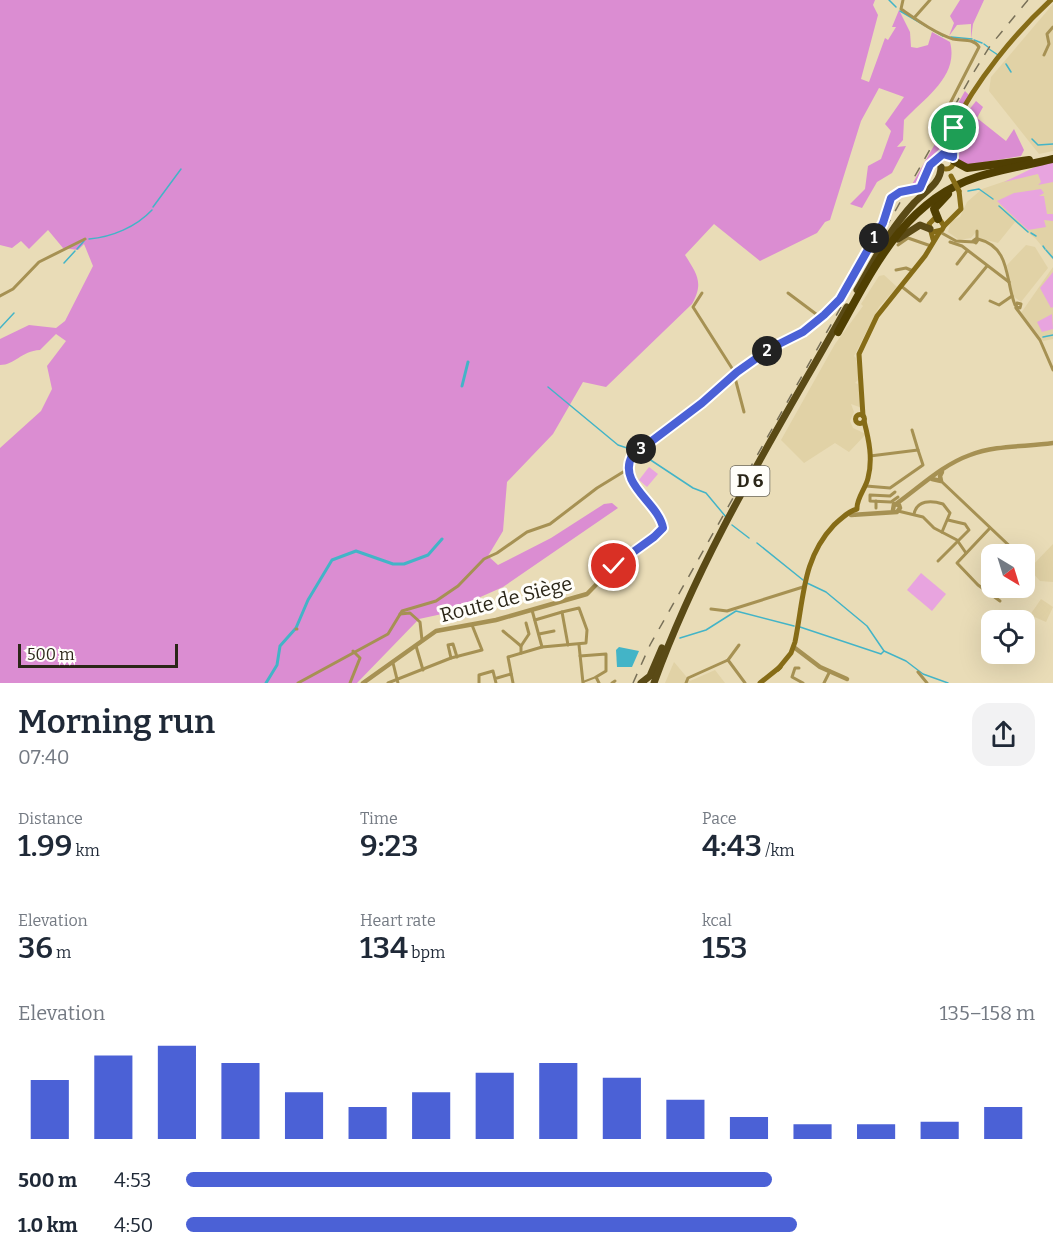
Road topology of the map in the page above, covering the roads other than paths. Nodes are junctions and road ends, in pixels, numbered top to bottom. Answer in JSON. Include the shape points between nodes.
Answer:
{"nodes":[{"id":1,"x":903,"y":0,"type":"edge"},
{"id":2,"x":930,"y":0,"type":"edge"},
{"id":3,"x":1051,"y":0,"type":"edge"},
{"id":4,"x":914,"y":18,"type":"junction"},
{"id":5,"x":1053,"y":27,"type":"edge"},
{"id":6,"x":1044,"y":55,"type":"dead end"},
{"id":7,"x":938,"y":128,"type":"dead end"},
{"id":8,"x":1052,"y":157,"type":"edge"},
{"id":9,"x":946,"y":162,"type":"junction"},
{"id":10,"x":1006,"y":169,"type":"junction"},
{"id":11,"x":940,"y":227,"type":"junction"},
{"id":12,"x":85,"y":239,"type":"dead end"},
{"id":13,"x":950,"y":242,"type":"dead end"},
{"id":14,"x":933,"y":243,"type":"junction"},
{"id":15,"x":898,"y":245,"type":"dead end"},
{"id":16,"x":967,"y":250,"type":"junction"},
{"id":17,"x":957,"y":264,"type":"dead end"},
{"id":18,"x":987,"y":266,"type":"junction"},
{"id":19,"x":896,"y":270,"type":"dead end"},
{"id":20,"x":913,"y":271,"type":"junction"},
{"id":21,"x":1009,"y":282,"type":"junction"},
{"id":22,"x":860,"y":285,"type":"junction"},
{"id":23,"x":901,"y":286,"type":"junction"},
{"id":24,"x":702,"y":293,"type":"dead end"},
{"id":25,"x":788,"y":293,"type":"dead end"},
{"id":26,"x":926,"y":293,"type":"dead end"},
{"id":27,"x":0,"y":296,"type":"edge"},
{"id":28,"x":1012,"y":297,"type":"junction"},
{"id":29,"x":960,"y":298,"type":"dead end"},
{"id":30,"x":990,"y":301,"type":"dead end"},
{"id":31,"x":820,"y":317,"type":"junction"},
{"id":32,"x":838,"y":332,"type":"junction"},
{"id":33,"x":1053,"y":370,"type":"edge"},
{"id":34,"x":734,"y":374,"type":"junction"},
{"id":35,"x":744,"y":412,"type":"dead end"},
{"id":36,"x":912,"y":430,"type":"dead end"},
{"id":37,"x":1053,"y":443,"type":"edge"},
{"id":38,"x":918,"y":450,"type":"junction"},
{"id":39,"x":870,"y":456,"type":"junction"},
{"id":40,"x":628,"y":469,"type":"junction"},
{"id":41,"x":939,"y":476,"type":"junction"},
{"id":42,"x":866,"y":486,"type":"junction"},
{"id":43,"x":885,"y":488,"type":"junction"},
{"id":44,"x":896,"y":492,"type":"dead end"},
{"id":45,"x":884,"y":496,"type":"junction"},
{"id":46,"x":898,"y":497,"type":"dead end"},
{"id":47,"x":876,"y":501,"type":"junction"},
{"id":48,"x":884,"y":506,"type":"junction"},
{"id":49,"x":896,"y":508,"type":"junction"},
{"id":50,"x":859,"y":510,"type":"junction"},
{"id":51,"x":874,"y":510,"type":"junction"},
{"id":52,"x":914,"y":514,"type":"junction"},
{"id":53,"x":948,"y":520,"type":"junction"},
{"id":54,"x":990,"y":527,"type":"junction"},
{"id":55,"x":828,"y":532,"type":"junction"},
{"id":56,"x":942,"y":532,"type":"junction"},
{"id":57,"x":959,"y":543,"type":"junction"},
{"id":58,"x":1007,"y":544,"type":"edge"},
{"id":59,"x":968,"y":552,"type":"junction"},
{"id":60,"x":938,"y":561,"type":"dead end"},
{"id":61,"x":700,"y":574,"type":"junction"},
{"id":62,"x":602,"y":580,"type":"junction"},
{"id":63,"x":619,"y":582,"type":"dead end"},
{"id":64,"x":804,"y":584,"type":"junction"},
{"id":65,"x":1000,"y":601,"type":"dead end"},
{"id":66,"x":711,"y":609,"type":"dead end"},
{"id":67,"x":532,"y":610,"type":"junction"},
{"id":68,"x":562,"y":612,"type":"junction"},
{"id":69,"x":400,"y":614,"type":"junction"},
{"id":70,"x":535,"y":621,"type":"junction"},
{"id":71,"x":526,"y":623,"type":"dead end"},
{"id":72,"x":472,"y":625,"type":"junction"},
{"id":73,"x":503,"y":631,"type":"dead end"},
{"id":74,"x":539,"y":634,"type":"junction"},
{"id":75,"x":551,"y":637,"type":"dead end"},
{"id":76,"x":422,"y":642,"type":"junction"},
{"id":77,"x":568,"y":645,"type":"junction"},
{"id":78,"x":579,"y":645,"type":"junction"},
{"id":79,"x":739,"y":645,"type":"dead end"},
{"id":80,"x":416,"y":646,"type":"junction"},
{"id":81,"x":521,"y":646,"type":"junction"},
{"id":82,"x":542,"y":647,"type":"junction"},
{"id":83,"x":794,"y":648,"type":"junction"},
{"id":84,"x":353,"y":651,"type":"junction"},
{"id":85,"x":521,"y":653,"type":"junction"},
{"id":86,"x":580,"y":656,"type":"junction"},
{"id":87,"x":457,"y":657,"type":"junction"},
{"id":88,"x":452,"y":658,"type":"junction"},
{"id":89,"x":728,"y":660,"type":"junction"},
{"id":90,"x":393,"y":663,"type":"junction"},
{"id":91,"x":799,"y":668,"type":"dead end"},
{"id":92,"x":423,"y":669,"type":"junction"},
{"id":93,"x":831,"y":672,"type":"junction"},
{"id":94,"x":918,"y":672,"type":"dead end"},
{"id":95,"x":511,"y":674,"type":"junction"},
{"id":96,"x":596,"y":677,"type":"junction"},
{"id":97,"x":496,"y":681,"type":"edge"},
{"id":98,"x":687,"y":681,"type":"edge"},
{"id":99,"x":398,"y":682,"type":"edge"},
{"id":100,"x":583,"y":682,"type":"edge"},
{"id":101,"x":298,"y":683,"type":"edge"},
{"id":102,"x":350,"y":683,"type":"edge"},
{"id":103,"x":363,"y":683,"type":"edge"},
{"id":104,"x":388,"y":683,"type":"edge"},
{"id":105,"x":479,"y":683,"type":"edge"},
{"id":106,"x":513,"y":683,"type":"edge"},
{"id":107,"x":599,"y":683,"type":"edge"},
{"id":108,"x":642,"y":683,"type":"edge"},
{"id":109,"x":655,"y":683,"type":"edge"},
{"id":110,"x":746,"y":683,"type":"edge"},
{"id":111,"x":760,"y":683,"type":"edge"},
{"id":112,"x":802,"y":683,"type":"edge"},
{"id":113,"x":825,"y":683,"type":"edge"},
{"id":114,"x":854,"y":683,"type":"edge"},
{"id":115,"x":927,"y":683,"type":"edge"}],
"edges":[{"from":1,"to":4,"type":"street","via":[[901,9]]},
{"from":2,"to":4,"type":"street"},
{"from":3,"to":9,"type":"main road","via":[[992,68],[957,120]]},
{"from":4,"to":7,"type":"street","via":[[947,37],[972,41],[979,47]]},
{"from":5,"to":6,"type":"street","via":[[1047,34],[1049,44]]},
{"from":8,"to":9,"type":"highway","via":[[967,168]]},
{"from":8,"to":10,"type":"highway"},
{"from":8,"to":22,"type":"highway","via":[[973,174],[934,193],[886,240]]},
{"from":9,"to":11,"type":"main road","bridge":true,"via":[[959,191],[961,209]]},
{"from":9,"to":22,"type":"highway","via":[[938,181],[884,241]]},
{"from":9,"to":31,"type":"street","via":[[930,165],[922,187],[897,193],[888,202],[883,223],[840,299]]},
{"from":10,"to":11,"type":"highway","via":[[953,190],[935,207]]},
{"from":10,"to":32,"type":"highway","via":[[963,182],[912,217],[890,241]]},
{"from":11,"to":14,"type":"main road"},
{"from":11,"to":21,"type":"street","via":[[956,241],[986,241],[1000,251]]},
{"from":11,"to":32,"type":"highway","via":[[920,225],[895,241]]},
{"from":12,"to":27,"type":"street","via":[[39,262],[13,289]]},
{"from":13,"to":16,"type":"street"},
{"from":14,"to":15,"type":"street","via":[[908,238]]},
{"from":14,"to":20,"type":"main road"},
{"from":16,"to":17,"type":"street"},
{"from":16,"to":18,"type":"street"},
{"from":18,"to":21,"type":"street"},
{"from":18,"to":29,"type":"street"},
{"from":19,"to":20,"type":"street"},
{"from":20,"to":23,"type":"main road"},
{"from":21,"to":28,"type":"street"},
{"from":22,"to":61,"type":"highway","number":"D 6"},
{"from":23,"to":26,"type":"street","via":[[920,301]]},
{"from":23,"to":39,"type":"main road","via":[[877,316],[859,354]]},
{"from":24,"to":34,"type":"street","via":[[693,307]]},
{"from":25,"to":31,"type":"street"},
{"from":28,"to":30,"type":"street","via":[[999,305]]},
{"from":28,"to":33,"type":"street","via":[[1020,315],[1040,340]]},
{"from":31,"to":34,"type":"street","via":[[803,332]]},
{"from":32,"to":109,"type":"highway","number":"D 6","via":[[712,556]]},
{"from":34,"to":35,"type":"street"},
{"from":34,"to":40,"type":"street","via":[[637,452],[628,462]]},
{"from":36,"to":38,"type":"street"},
{"from":37,"to":41,"type":"street","via":[[999,448],[970,456]]},
{"from":38,"to":39,"type":"street"},
{"from":38,"to":43,"type":"street","via":[[923,465]]},
{"from":39,"to":42,"type":"main road"},
{"from":40,"to":62,"type":"street","name":"Route de Siège","via":[[663,528],[623,558]]},
{"from":40,"to":69,"type":"street","via":[[550,524],[527,532],[484,559],[458,586],[436,601]]},
{"from":41,"to":49,"type":"street"},
{"from":41,"to":49,"type":"street"},
{"from":41,"to":54,"type":"street"},
{"from":42,"to":43,"type":"street"},
{"from":42,"to":50,"type":"main road"},
{"from":43,"to":45,"type":"street"},
{"from":44,"to":45,"type":"street"},
{"from":45,"to":47,"type":"street","via":[[870,495],[870,501]]},
{"from":45,"to":48,"type":"street"},
{"from":46,"to":48,"type":"street"},
{"from":47,"to":48,"type":"street"},
{"from":47,"to":51,"type":"street"},
{"from":48,"to":49,"type":"street"},
{"from":48,"to":51,"type":"street"},
{"from":49,"to":52,"type":"street"},
{"from":50,"to":51,"type":"street"},
{"from":50,"to":55,"type":"main road"},
{"from":50,"to":55,"type":"main road","via":[[848,512]]},
{"from":52,"to":53,"type":"street","via":[[921,503],[940,503],[950,511]]},
{"from":52,"to":56,"type":"street"},
{"from":53,"to":56,"type":"street"},
{"from":53,"to":57,"type":"street","via":[[968,528]]},
{"from":54,"to":58,"type":"street"},
{"from":54,"to":59,"type":"street"},
{"from":55,"to":64,"type":"main road","via":[[809,561]]},
{"from":56,"to":57,"type":"street"},
{"from":57,"to":59,"type":"street"},
{"from":57,"to":60,"type":"street"},
{"from":59,"to":65,"type":"street","via":[[958,566]]},
{"from":61,"to":108,"type":"highway","via":[[650,676]]},
{"from":61,"to":109,"type":"highway","number":"D 6"},
{"from":62,"to":63,"type":"street"},
{"from":62,"to":67,"type":"street","name":"Route de Siège","via":[[587,594]]},
{"from":64,"to":66,"type":"street","via":[[727,611]]},
{"from":64,"to":83,"type":"main road"},
{"from":67,"to":70,"type":"street"},
{"from":67,"to":72,"type":"street","name":"Route de Siège"},
{"from":68,"to":70,"type":"street"},
{"from":68,"to":77,"type":"street"},
{"from":68,"to":78,"type":"street","via":[[579,608],[586,630],[586,644]]},
{"from":69,"to":76,"type":"street","via":[[410,613],[420,622]]},
{"from":69,"to":84,"type":"street","via":[[388,634]]},
{"from":70,"to":74,"type":"street"},
{"from":71,"to":81,"type":"street","via":[[530,634]]},
{"from":72,"to":76,"type":"street","name":"Route de Siège","via":[[435,632]]},
{"from":72,"to":87,"type":"street","via":[[482,650]]},
{"from":73,"to":81,"type":"street"},
{"from":74,"to":75,"type":"street","via":[[551,631]]},
{"from":74,"to":82,"type":"street"},
{"from":76,"to":80,"type":"street","name":"Route de Siège"},
{"from":77,"to":78,"type":"street"},
{"from":77,"to":82,"type":"street"},
{"from":78,"to":86,"type":"street"},
{"from":79,"to":89,"type":"street"},
{"from":80,"to":90,"type":"street","name":"Route de Siège"},
{"from":80,"to":92,"type":"street"},
{"from":81,"to":85,"type":"street"},
{"from":82,"to":85,"type":"street"},
{"from":83,"to":93,"type":"street"},
{"from":83,"to":111,"type":"main road","via":[[778,669]]},
{"from":84,"to":101,"type":"street"},
{"from":84,"to":102,"type":"street","via":[[360,658]]},
{"from":85,"to":95,"type":"street","via":[[507,659]]},
{"from":86,"to":96,"type":"street","via":[[606,654],[606,670]]},
{"from":86,"to":100,"type":"street"},
{"from":87,"to":88,"type":"street"},
{"from":87,"to":88,"type":"street","via":[[453,644],[447,645]]},
{"from":88,"to":92,"type":"street"},
{"from":89,"to":98,"type":"street"},
{"from":89,"to":110,"type":"street"},
{"from":90,"to":99,"type":"street"},
{"from":90,"to":103,"type":"street","name":"Route de Siège"},
{"from":91,"to":112,"type":"street","via":[[795,668],[792,677]]},
{"from":92,"to":99,"type":"street"},
{"from":93,"to":113,"type":"street"},
{"from":93,"to":114,"type":"street"},
{"from":94,"to":115,"type":"street"},
{"from":95,"to":97,"type":"street"},
{"from":95,"to":106,"type":"street"},
{"from":96,"to":100,"type":"street"},
{"from":96,"to":107,"type":"street"},
{"from":97,"to":105,"type":"street","via":[[493,671],[478,676]]},
{"from":99,"to":104,"type":"street"}]}
